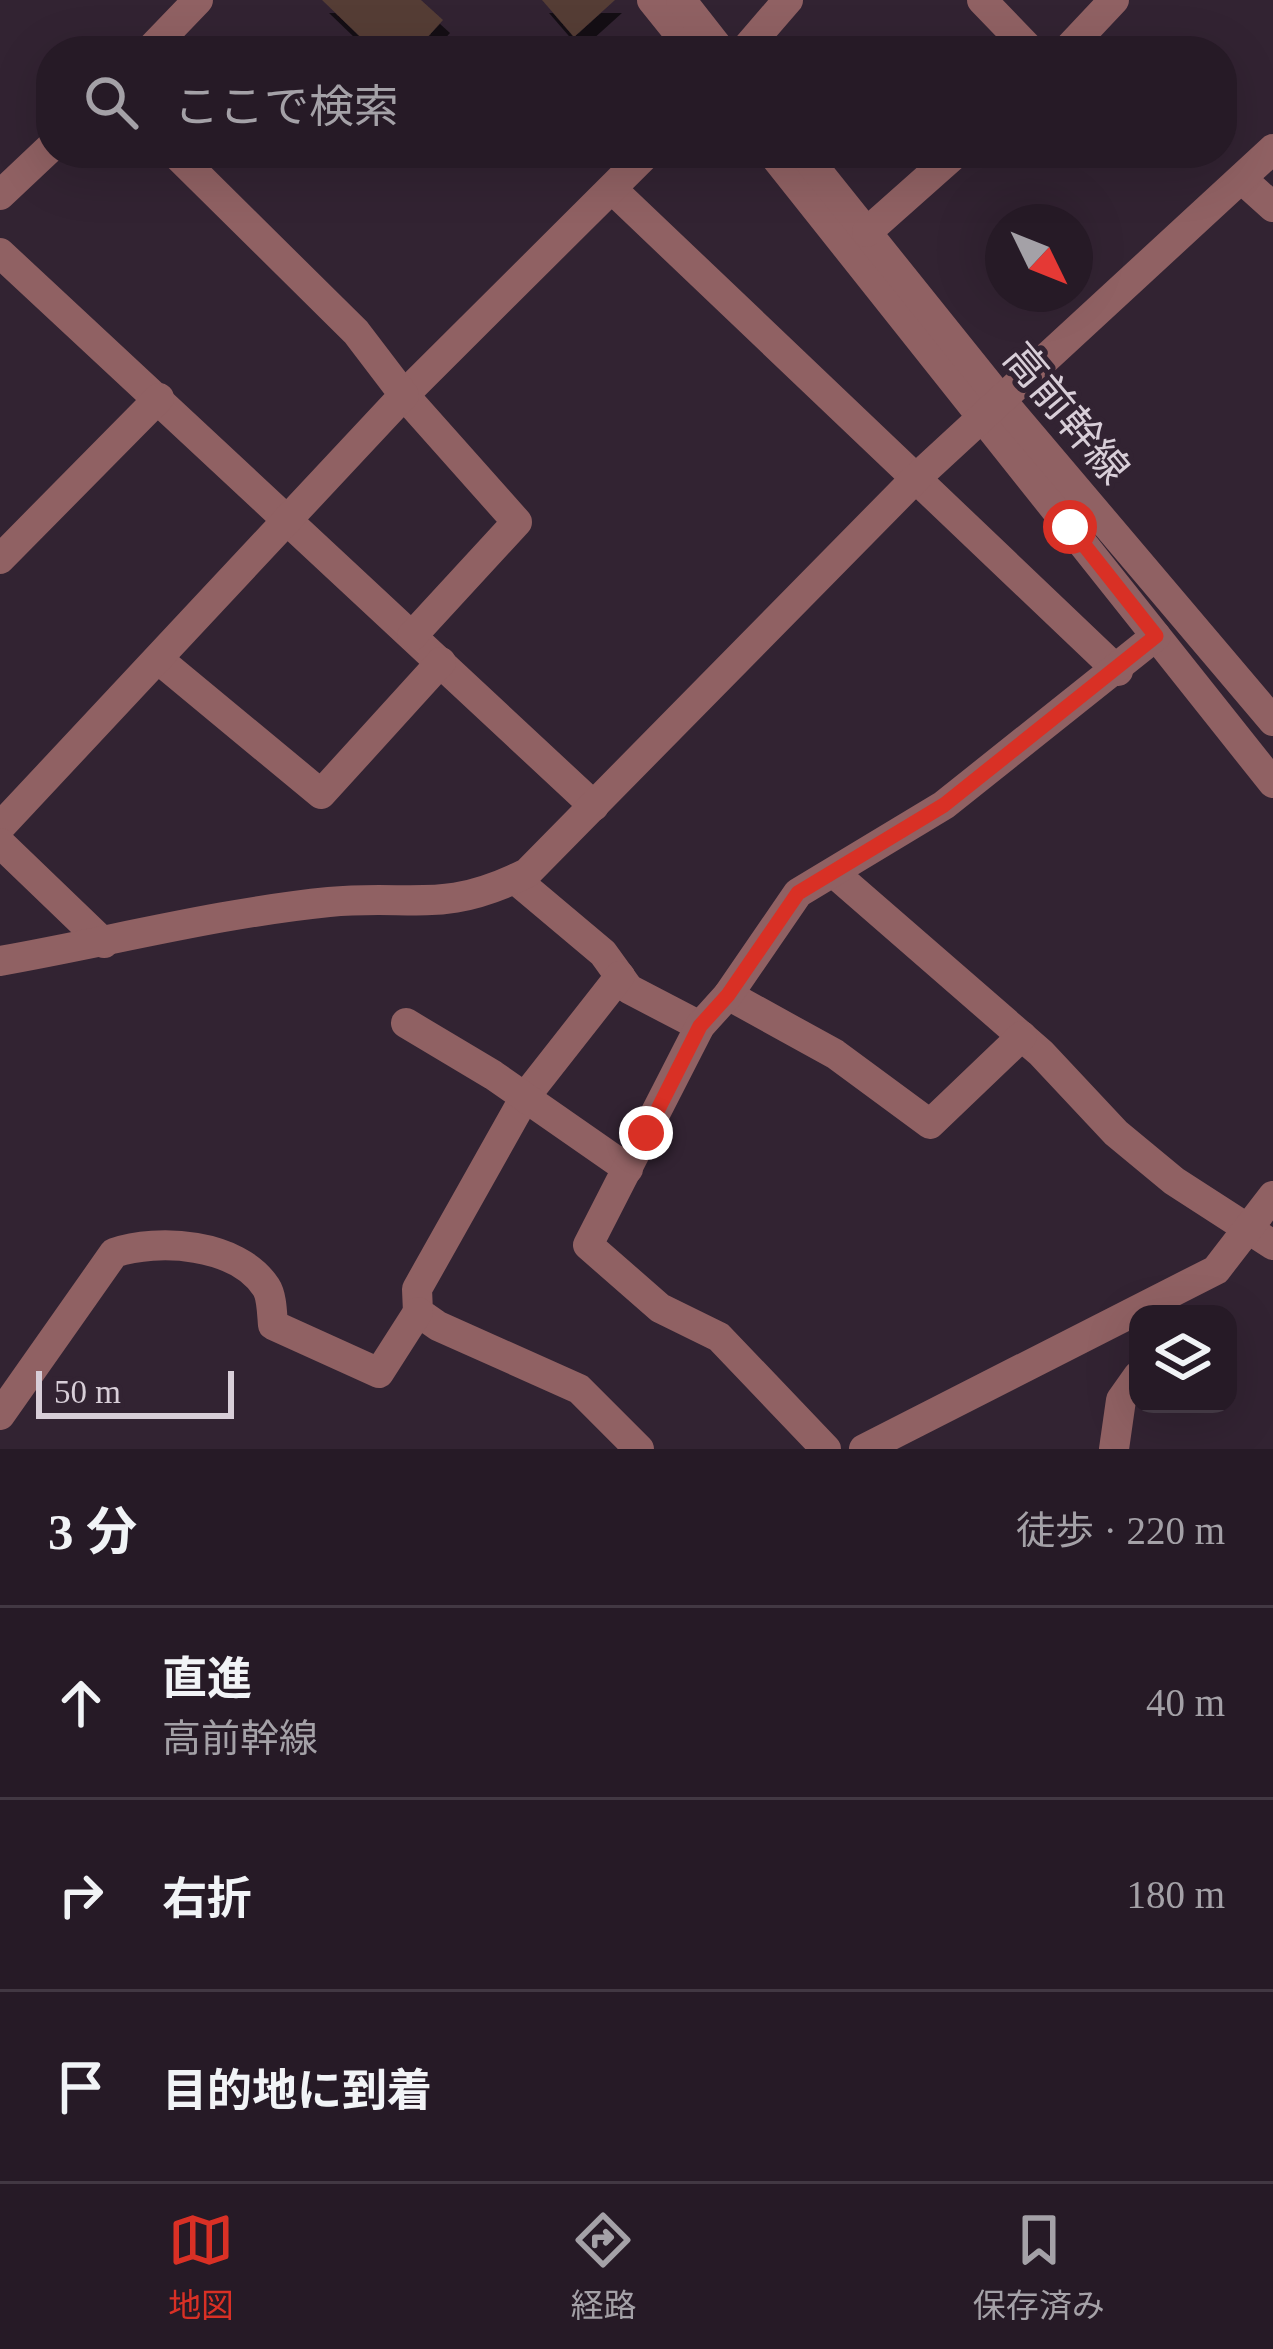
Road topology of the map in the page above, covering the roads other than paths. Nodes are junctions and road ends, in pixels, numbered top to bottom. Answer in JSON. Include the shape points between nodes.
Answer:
{"nodes":[{"id":1,"x":198,"y":0,"type":"edge"},
{"id":2,"x":652,"y":0,"type":"edge"},
{"id":3,"x":681,"y":0,"type":"edge"},
{"id":4,"x":788,"y":0,"type":"edge"},
{"id":5,"x":982,"y":0,"type":"edge"},
{"id":6,"x":1114,"y":0,"type":"edge"},
{"id":7,"x":163,"y":36,"type":"edge"},
{"id":8,"x":681,"y":36,"type":"edge"},
{"id":9,"x":710,"y":36,"type":"edge"},
{"id":10,"x":757,"y":36,"type":"edge"},
{"id":11,"x":1017,"y":36,"type":"edge"},
{"id":12,"x":1080,"y":36,"type":"edge"},
{"id":13,"x":1273,"y":148,"type":"edge"},
{"id":14,"x":36,"y":161,"type":"edge"},
{"id":15,"x":190,"y":168,"type":"edge"},
{"id":16,"x":633,"y":168,"type":"edge"},
{"id":17,"x":785,"y":168,"type":"edge"},
{"id":18,"x":815,"y":168,"type":"edge"},
{"id":19,"x":939,"y":168,"type":"edge"},
{"id":20,"x":1244,"y":180,"type":"junction"},
{"id":21,"x":613,"y":190,"type":"junction"},
{"id":22,"x":0,"y":195,"type":"edge"},
{"id":23,"x":1273,"y":207,"type":"edge"},
{"id":24,"x":867,"y":232,"type":"junction"},
{"id":25,"x":5,"y":267,"type":"edge"},
{"id":26,"x":404,"y":395,"type":"junction"},
{"id":27,"x":158,"y":398,"type":"junction"},
{"id":28,"x":992,"y":409,"type":"junction"},
{"id":29,"x":914,"y":481,"type":"junction"},
{"id":30,"x":289,"y":520,"type":"junction"},
{"id":31,"x":0,"y":559,"type":"edge"},
{"id":32,"x":412,"y":636,"type":"junction"},
{"id":33,"x":1156,"y":636,"type":"junction"},
{"id":34,"x":158,"y":659,"type":"junction"},
{"id":35,"x":441,"y":662,"type":"junction"},
{"id":36,"x":1118,"y":671,"type":"junction"},
{"id":37,"x":1273,"y":721,"type":"edge"},
{"id":38,"x":1273,"y":783,"type":"edge"},
{"id":39,"x":594,"y":806,"type":"junction"},
{"id":40,"x":0,"y":826,"type":"edge"},
{"id":41,"x":0,"y":843,"type":"edge"},
{"id":42,"x":834,"y":873,"type":"junction"},
{"id":43,"x":515,"y":879,"type":"junction"},
{"id":44,"x":104,"y":943,"type":"junction"},
{"id":45,"x":0,"y":961,"type":"edge"},
{"id":46,"x":620,"y":976,"type":"junction"},
{"id":47,"x":728,"y":995,"type":"junction"},
{"id":48,"x":406,"y":1023,"type":"dead end"},
{"id":49,"x":700,"y":1026,"type":"junction"},
{"id":50,"x":1022,"y":1036,"type":"junction"},
{"id":51,"x":525,"y":1097,"type":"junction"},
{"id":52,"x":628,"y":1169,"type":"junction"},
{"id":53,"x":1273,"y":1196,"type":"edge"},
{"id":54,"x":1260,"y":1238,"type":"edge"},
{"id":55,"x":1216,"y":1270,"type":"junction"},
{"id":56,"x":1191,"y":1305,"type":"edge"},
{"id":57,"x":418,"y":1312,"type":"junction"},
{"id":58,"x":1129,"y":1388,"type":"edge"},
{"id":59,"x":0,"y":1415,"type":"edge"},
{"id":60,"x":639,"y":1449,"type":"edge"},
{"id":61,"x":826,"y":1449,"type":"edge"},
{"id":62,"x":864,"y":1449,"type":"edge"},
{"id":63,"x":1114,"y":1449,"type":"edge"}],
"edges":[{"from":1,"to":7,"type":"street"},
{"from":2,"to":8,"type":"street"},
{"from":3,"to":9,"type":"street"},
{"from":4,"to":10,"type":"street"},
{"from":5,"to":11,"type":"street"},
{"from":6,"to":12,"type":"street"},
{"from":13,"to":20,"type":"street"},
{"from":14,"to":22,"type":"street"},
{"from":15,"to":26,"type":"street","via":[[356,332]]},
{"from":16,"to":21,"type":"street"},
{"from":17,"to":28,"type":"street","name":"高前幹線"},
{"from":18,"to":24,"type":"street","name":"高前幹線"},
{"from":19,"to":24,"type":"street"},
{"from":20,"to":23,"type":"street"},
{"from":20,"to":28,"type":"street"},
{"from":21,"to":26,"type":"street"},
{"from":21,"to":29,"type":"street"},
{"from":24,"to":28,"type":"street","name":"高前幹線"},
{"from":25,"to":27,"type":"street"},
{"from":26,"to":30,"type":"street"},
{"from":26,"to":32,"type":"street","via":[[517,522]]},
{"from":27,"to":30,"type":"street"},
{"from":27,"to":31,"type":"street"},
{"from":28,"to":29,"type":"street"},
{"from":28,"to":33,"type":"street","name":"高前幹線"},
{"from":28,"to":37,"type":"street","name":"高前幹線"},
{"from":29,"to":36,"type":"street"},
{"from":29,"to":39,"type":"street"},
{"from":30,"to":32,"type":"street"},
{"from":30,"to":34,"type":"street"},
{"from":32,"to":35,"type":"street"},
{"from":33,"to":36,"type":"street"},
{"from":33,"to":38,"type":"street","name":"高前幹線"},
{"from":34,"to":35,"type":"street","via":[[321,794]]},
{"from":34,"to":40,"type":"street"},
{"from":35,"to":39,"type":"street"},
{"from":36,"to":42,"type":"street","via":[[944,805]]},
{"from":39,"to":43,"type":"street"},
{"from":41,"to":44,"type":"street"},
{"from":42,"to":47,"type":"street","via":[[798,893]]},
{"from":42,"to":50,"type":"street"},
{"from":43,"to":44,"type":"street","via":[[441,903],[330,902]]},
{"from":43,"to":46,"type":"street"},
{"from":44,"to":45,"type":"street"},
{"from":46,"to":49,"type":"street","via":[[629,989]]},
{"from":46,"to":51,"type":"street"},
{"from":47,"to":49,"type":"street"},
{"from":47,"to":50,"type":"street","via":[[835,1054],[930,1124]]},
{"from":48,"to":51,"type":"street"},
{"from":49,"to":52,"type":"street"},
{"from":50,"to":54,"type":"street","via":[[1115,1133]]},
{"from":51,"to":52,"type":"street"},
{"from":51,"to":57,"type":"street","via":[[425,1267]]},
{"from":52,"to":61,"type":"street","via":[[588,1245],[660,1308],[719,1337]]},
{"from":53,"to":54,"type":"street"},
{"from":54,"to":55,"type":"street"},
{"from":55,"to":56,"type":"street"},
{"from":55,"to":62,"type":"street"},
{"from":57,"to":59,"type":"street","via":[[379,1373],[273,1325],[268,1289],[245,1268],[197,1247],[138,1245],[114,1253]]},
{"from":57,"to":60,"type":"street","via":[[579,1389]]},
{"from":58,"to":63,"type":"street"}]}
